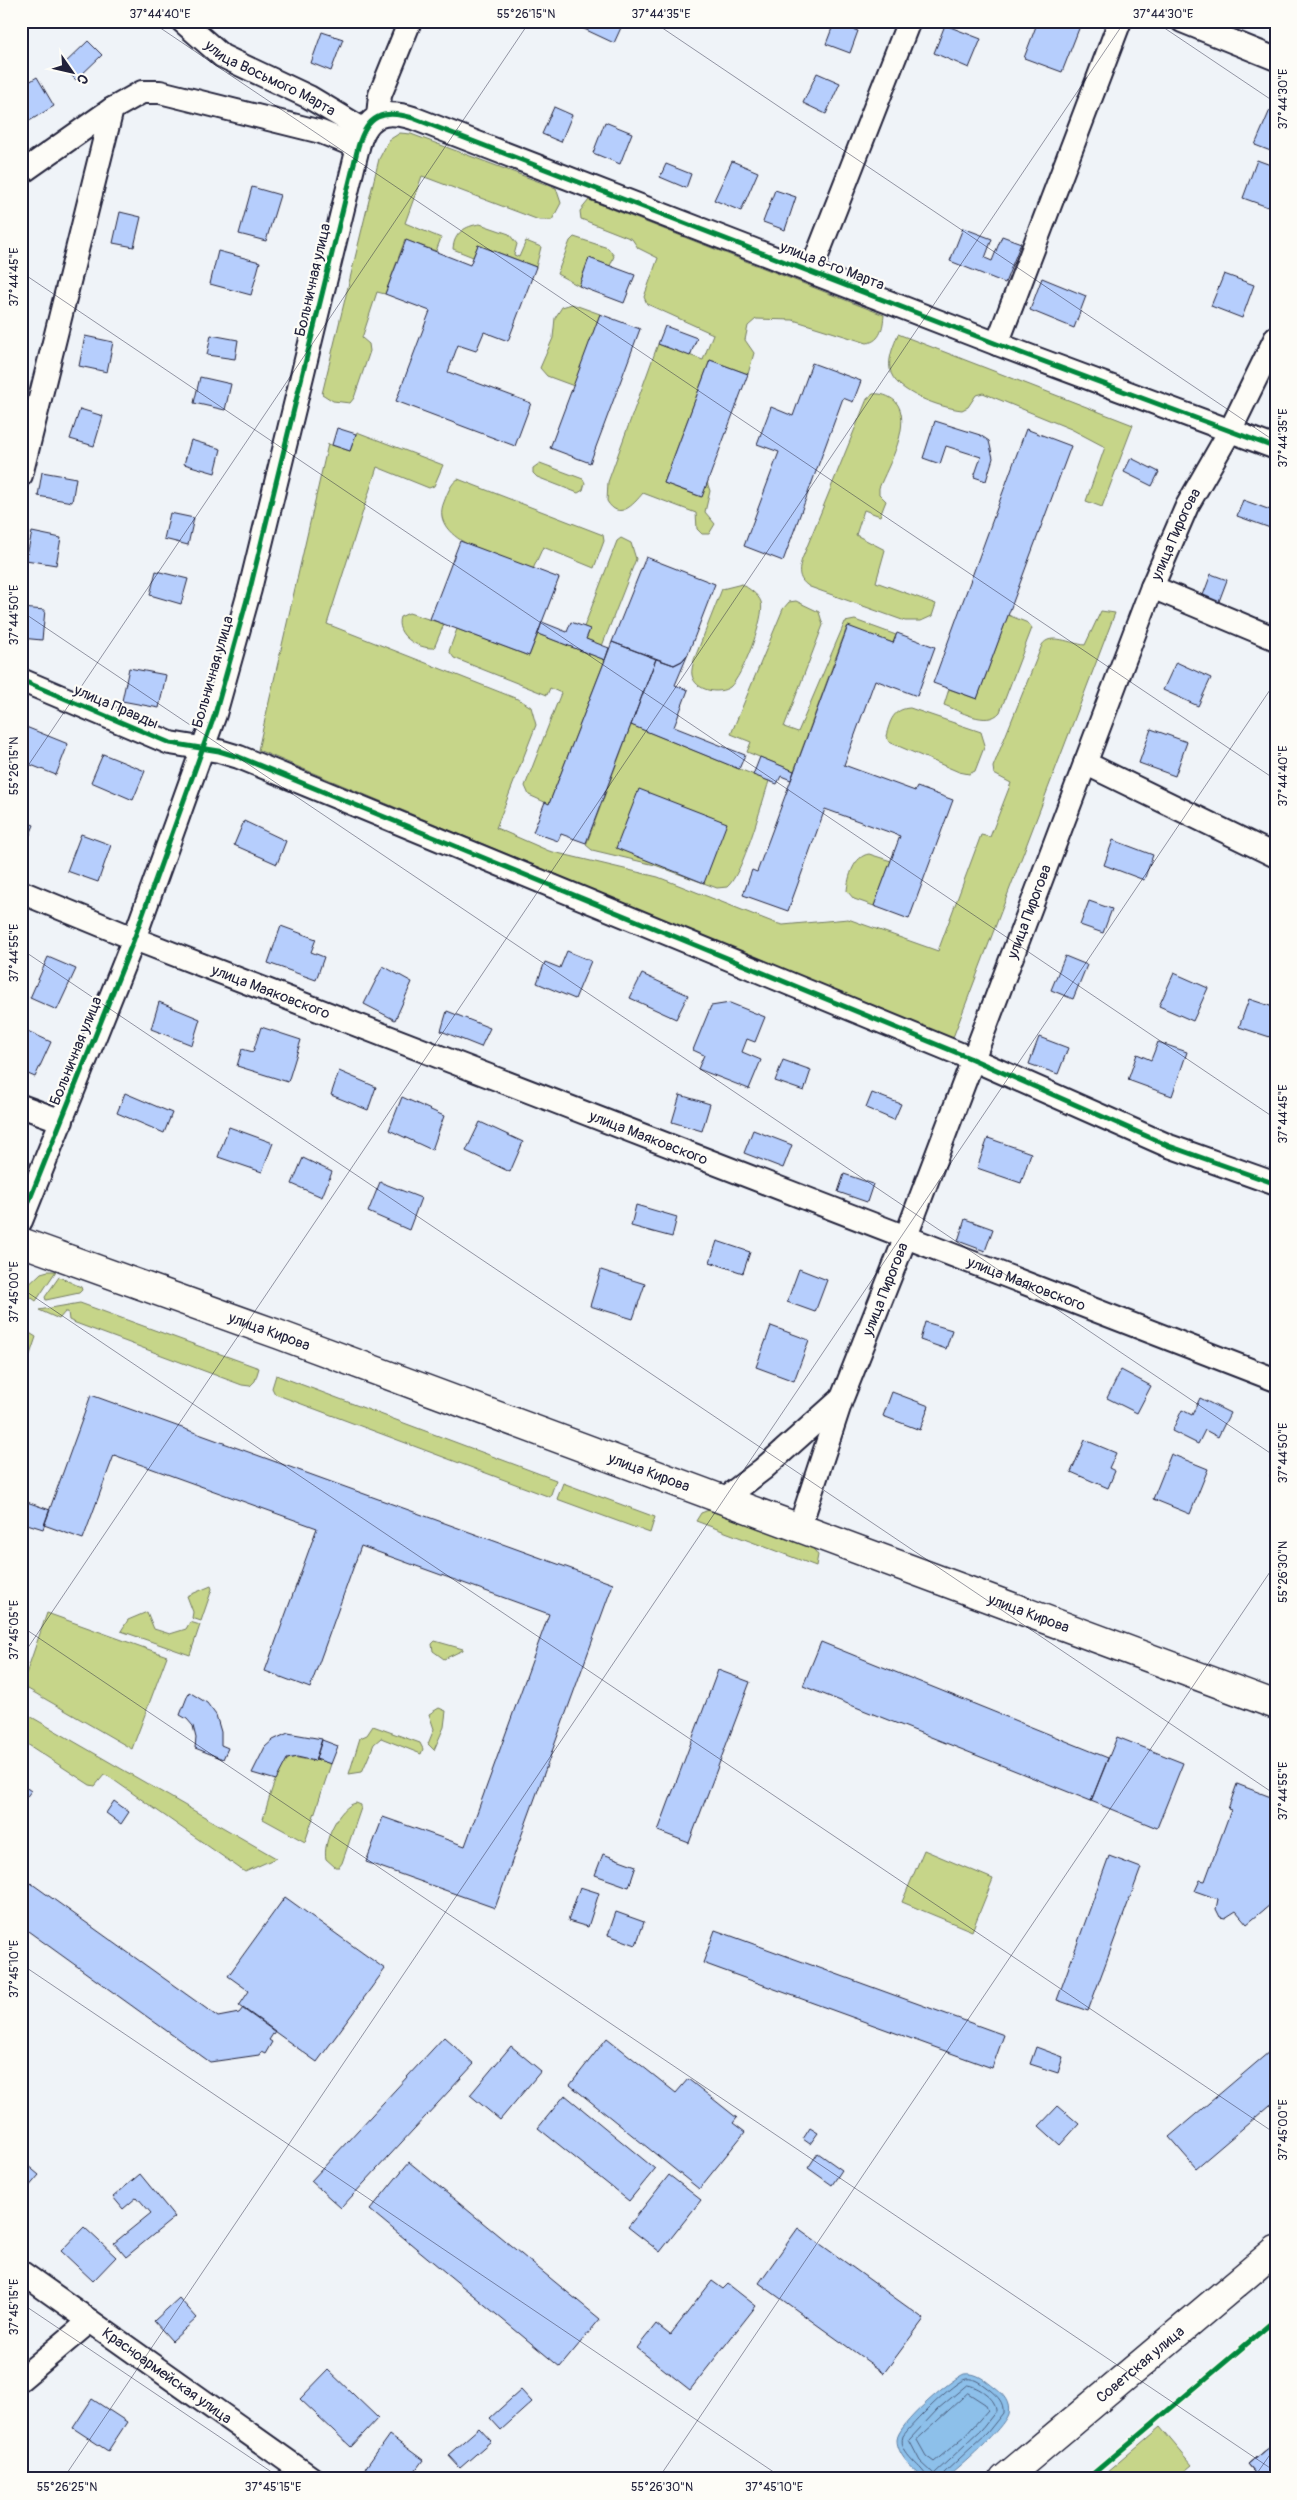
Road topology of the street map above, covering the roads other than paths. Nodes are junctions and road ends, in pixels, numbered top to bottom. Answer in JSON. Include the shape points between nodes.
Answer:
{"nodes":[{"id":1,"x":182,"y":21,"type":"edge"},
{"id":2,"x":410,"y":21,"type":"edge"},
{"id":3,"x":909,"y":21,"type":"edge"},
{"id":4,"x":1120,"y":21,"type":"edge"},
{"id":5,"x":1182,"y":21,"type":"edge"},
{"id":6,"x":1276,"y":59,"type":"edge"},
{"id":7,"x":112,"y":109,"type":"junction"},
{"id":8,"x":366,"y":131,"type":"junction"},
{"id":9,"x":21,"y":173,"type":"edge"},
{"id":10,"x":811,"y":271,"type":"junction"},
{"id":11,"x":1276,"y":337,"type":"edge"},
{"id":12,"x":997,"y":344,"type":"junction"},
{"id":13,"x":1230,"y":431,"type":"junction"},
{"id":14,"x":1276,"y":448,"type":"edge"},
{"id":15,"x":21,"y":475,"type":"edge"},
{"id":16,"x":1152,"y":587,"type":"junction"},
{"id":17,"x":1276,"y":639,"type":"edge"},
{"id":18,"x":21,"y":680,"type":"edge"},
{"id":19,"x":203,"y":749,"type":"junction"},
{"id":20,"x":1085,"y":763,"type":"junction"},
{"id":21,"x":1276,"y":856,"type":"edge"},
{"id":22,"x":21,"y":892,"type":"edge"},
{"id":23,"x":134,"y":939,"type":"junction"},
{"id":24,"x":972,"y":1059,"type":"junction"},
{"id":25,"x":21,"y":1106,"type":"edge"},
{"id":26,"x":62,"y":1121,"type":"junction"},
{"id":27,"x":1276,"y":1184,"type":"edge"},
{"id":28,"x":21,"y":1221,"type":"edge"},
{"id":29,"x":906,"y":1239,"type":"junction"},
{"id":30,"x":21,"y":1242,"type":"edge"},
{"id":31,"x":1276,"y":1380,"type":"edge"},
{"id":32,"x":842,"y":1398,"type":"junction"},
{"id":33,"x":723,"y":1500,"type":"junction"},
{"id":34,"x":799,"y":1529,"type":"junction"},
{"id":35,"x":1276,"y":1705,"type":"edge"},
{"id":36,"x":1276,"y":2250,"type":"edge"},
{"id":37,"x":21,"y":2272,"type":"edge"},
{"id":38,"x":90,"y":2322,"type":"junction"},
{"id":39,"x":21,"y":2379,"type":"edge"},
{"id":40,"x":313,"y":2479,"type":"edge"},
{"id":41,"x":1004,"y":2479,"type":"edge"}],
"edges":[{"from":1,"to":8,"type":"street","name":"улица Восьмого Марта","via":[[222,56],[309,97]]},
{"from":2,"to":8,"type":"street","name":"Больничная улица"},
{"from":3,"to":10,"type":"street"},
{"from":4,"to":12,"type":"street"},
{"from":5,"to":6,"type":"street"},
{"from":7,"to":8,"type":"street","via":[[142,92],[160,92],[321,132]]},
{"from":7,"to":9,"type":"street"},
{"from":7,"to":15,"type":"street"},
{"from":8,"to":10,"type":"street","name":"улица 8-го Марта","via":[[398,114],[413,118]]},
{"from":8,"to":19,"type":"street","name":"Больничная улица","via":[[250,589]]},
{"from":10,"to":12,"type":"street","name":"улица 8-го Марта"},
{"from":11,"to":13,"type":"street","name":"улица Пирогова"},
{"from":12,"to":13,"type":"street","name":"улица 8-го Марта"},
{"from":13,"to":14,"type":"street","name":"улица 8-го Марта"},
{"from":13,"to":16,"type":"street","name":"улица Пирогова","via":[[1187,506]]},
{"from":16,"to":17,"type":"street"},
{"from":16,"to":20,"type":"street","name":"улица Пирогова"},
{"from":18,"to":19,"type":"street","name":"улица Правды","via":[[160,739]]},
{"from":19,"to":23,"type":"street","name":"Больничная улица"},
{"from":19,"to":24,"type":"street","name":"улица Правды","via":[[239,757]]},
{"from":20,"to":21,"type":"street"},
{"from":20,"to":24,"type":"street","name":"улица Пирогова"},
{"from":22,"to":23,"type":"street","name":"улица Маяковского"},
{"from":23,"to":26,"type":"street","name":"Больничная улица"},
{"from":23,"to":29,"type":"street","name":"улица Маяковского"},
{"from":24,"to":27,"type":"street","name":"улица Правды","via":[[1169,1146]]},
{"from":24,"to":29,"type":"street","name":"улица Пирогова"},
{"from":25,"to":26,"type":"street"},
{"from":26,"to":28,"type":"street","name":"Больничная улица"},
{"from":29,"to":31,"type":"street","name":"улица Маяковского"},
{"from":29,"to":32,"type":"street","name":"улица Пирогова"},
{"from":30,"to":33,"type":"street","name":"улица Кирова"},
{"from":32,"to":33,"type":"street","name":"улица Пирогова"},
{"from":32,"to":34,"type":"street","name":"улица Пирогова"},
{"from":33,"to":34,"type":"street","name":"улица Кирова"},
{"from":34,"to":35,"type":"street","name":"улица Кирова"},
{"from":36,"to":41,"type":"street","name":"Советская улица"},
{"from":37,"to":38,"type":"street","name":"Красноармейская улица"},
{"from":38,"to":39,"type":"street"},
{"from":38,"to":40,"type":"street","name":"Красноармейская улица"}]}
